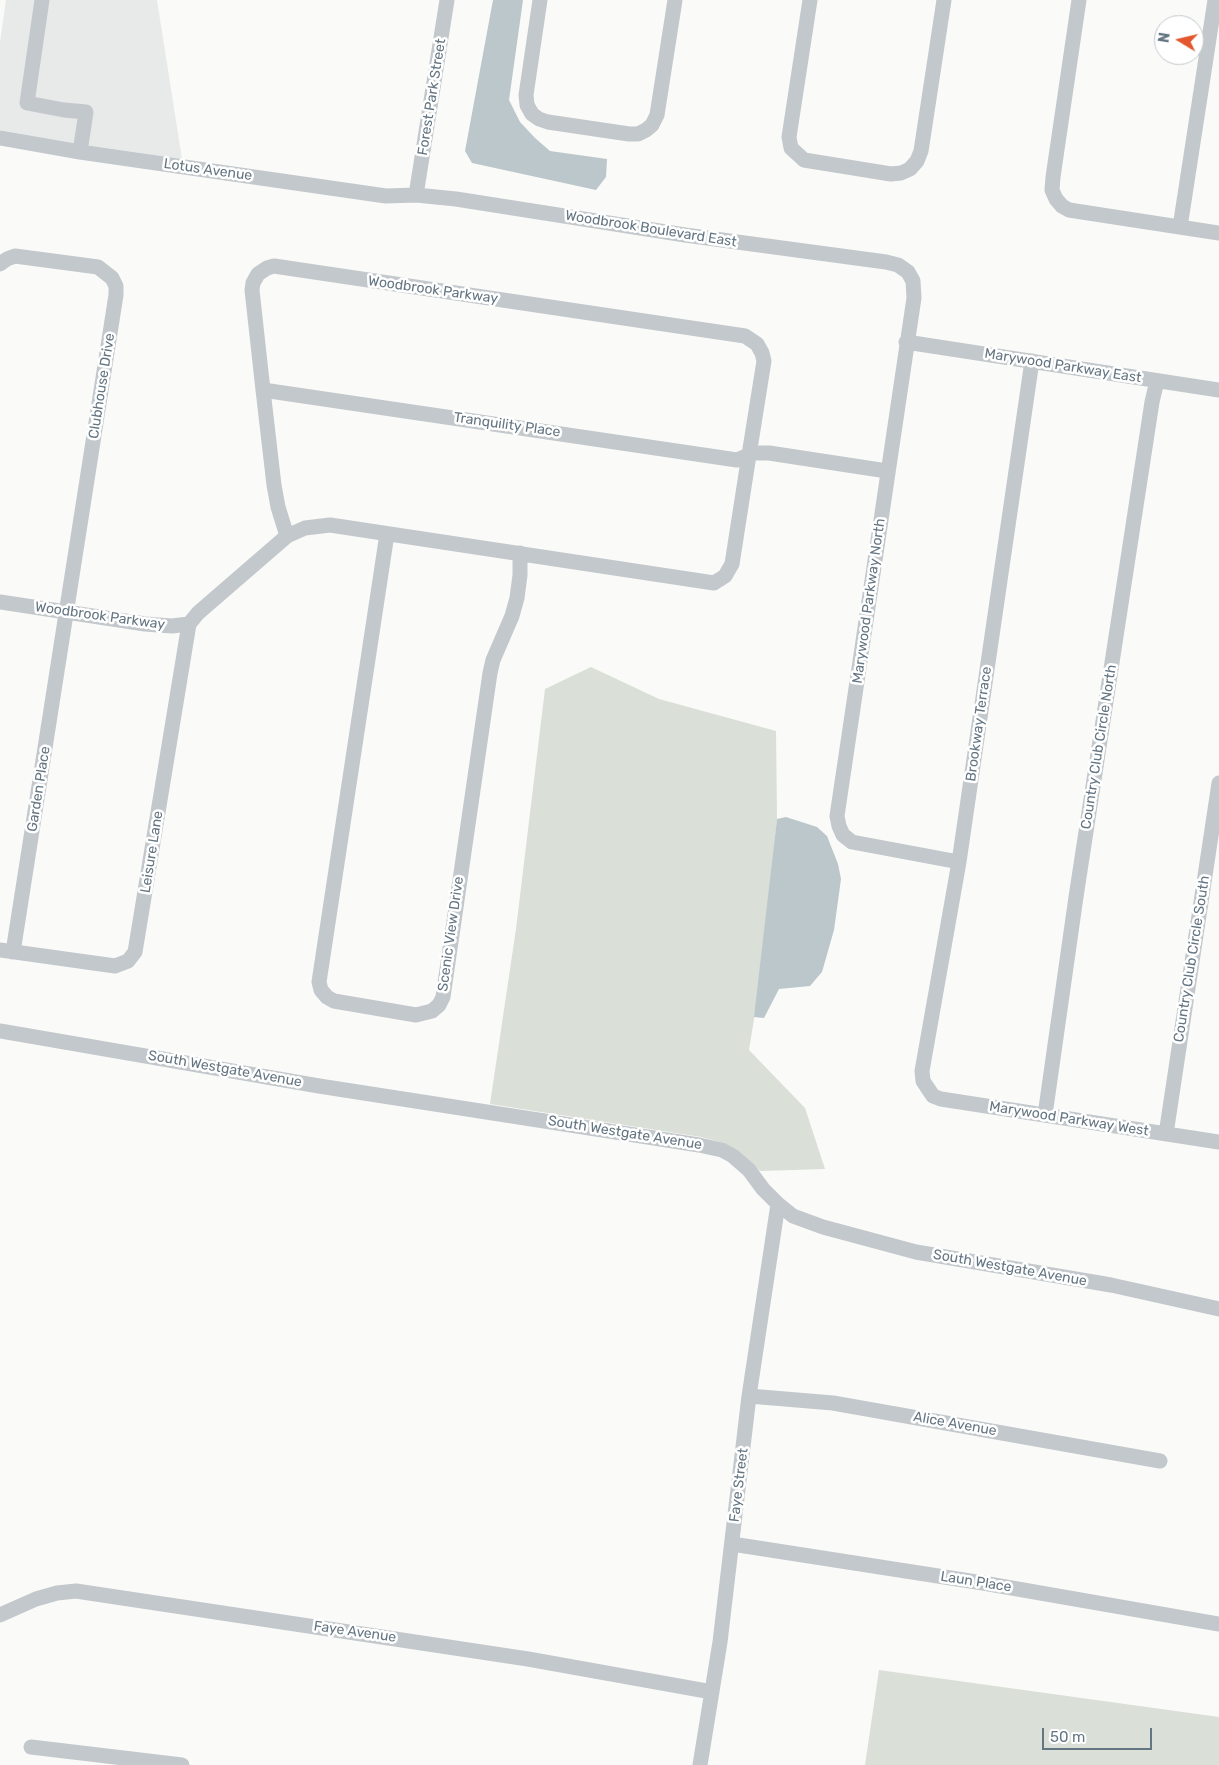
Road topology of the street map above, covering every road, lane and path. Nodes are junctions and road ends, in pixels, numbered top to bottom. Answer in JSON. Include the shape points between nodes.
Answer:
{"nodes":[{"id":1,"x":42,"y":0,"type":"edge"},
{"id":2,"x":447,"y":0,"type":"edge"},
{"id":3,"x":540,"y":0,"type":"edge"},
{"id":4,"x":675,"y":0,"type":"edge"},
{"id":5,"x":810,"y":0,"type":"edge"},
{"id":6,"x":944,"y":0,"type":"edge"},
{"id":7,"x":1080,"y":0,"type":"edge"},
{"id":8,"x":1215,"y":0,"type":"edge"},
{"id":9,"x":0,"y":138,"type":"edge"},
{"id":10,"x":80,"y":152,"type":"junction"},
{"id":11,"x":416,"y":195,"type":"junction"},
{"id":12,"x":1180,"y":227,"type":"junction"},
{"id":13,"x":1219,"y":233,"type":"edge"},
{"id":14,"x":887,"y":262,"type":"joint"},
{"id":15,"x":0,"y":264,"type":"edge"},
{"id":16,"x":906,"y":342,"type":"junction"},
{"id":17,"x":1032,"y":361,"type":"junction"},
{"id":18,"x":1157,"y":381,"type":"junction"},
{"id":19,"x":263,"y":390,"type":"junction"},
{"id":20,"x":1219,"y":390,"type":"edge"},
{"id":21,"x":749,"y":455,"type":"junction"},
{"id":22,"x":887,"y":471,"type":"junction"},
{"id":23,"x":387,"y":534,"type":"junction"},
{"id":24,"x":287,"y":536,"type":"junction"},
{"id":25,"x":520,"y":553,"type":"junction"},
{"id":26,"x":0,"y":602,"type":"edge"},
{"id":27,"x":66,"y":612,"type":"junction"},
{"id":28,"x":189,"y":624,"type":"junction"},
{"id":29,"x":1219,"y":783,"type":"edge"},
{"id":30,"x":959,"y":862,"type":"junction"},
{"id":31,"x":6,"y":951,"type":"edge"},
{"id":32,"x":0,"y":1031,"type":"edge"},
{"id":33,"x":925,"y":1085,"type":"joint"},
{"id":34,"x":1045,"y":1115,"type":"junction"},
{"id":35,"x":1166,"y":1134,"type":"junction"},
{"id":36,"x":1219,"y":1142,"type":"edge"},
{"id":37,"x":778,"y":1204,"type":"junction"},
{"id":38,"x":1219,"y":1309,"type":"edge"},
{"id":39,"x":749,"y":1396,"type":"junction"},
{"id":40,"x":1160,"y":1460,"type":"dead end"},
{"id":41,"x":732,"y":1544,"type":"junction"},
{"id":42,"x":0,"y":1615,"type":"edge"},
{"id":43,"x":1219,"y":1624,"type":"edge"},
{"id":44,"x":712,"y":1692,"type":"junction"},
{"id":45,"x":31,"y":1746,"type":"dead end"},
{"id":46,"x":182,"y":1765,"type":"edge"},
{"id":47,"x":700,"y":1765,"type":"edge"}],
"edges":[{"from":1,"to":10,"type":"street","via":[[27,103],[86,112]]},
{"from":2,"to":11,"type":"street","name":"Forest Park Street"},
{"from":3,"to":4,"type":"street","via":[[526,95],[532,114],[548,122],[629,134],[646,130],[657,115]]},
{"from":5,"to":6,"type":"street","via":[[789,137],[791,148],[804,160],[891,174],[910,169],[921,151]]},
{"from":7,"to":12,"type":"street","via":[[1052,190],[1056,199],[1069,210]]},
{"from":8,"to":12,"type":"street"},
{"from":9,"to":10,"type":"street","name":"Lotus Avenue"},
{"from":10,"to":11,"type":"street","name":"Lotus Avenue","via":[[386,196]]},
{"from":11,"to":14,"type":"street","name":"Woodbrook Boulevard East"},
{"from":12,"to":13,"type":"street"},
{"from":14,"to":16,"type":"street","name":"Marywood Parkway North","via":[[908,272],[914,282]]},
{"from":15,"to":27,"type":"street","name":"Clubhouse Drive","via":[[15,256],[98,267],[112,278],[116,286]]},
{"from":16,"to":17,"type":"street","name":"Marywood Parkway East"},
{"from":16,"to":22,"type":"street","name":"Marywood Parkway North"},
{"from":17,"to":18,"type":"street","name":"Marywood Parkway East"},
{"from":17,"to":30,"type":"street","name":"Brookway Terrace"},
{"from":18,"to":20,"type":"street","name":"Marywood Parkway East"},
{"from":18,"to":34,"type":"street","name":"Country Club Circle North"},
{"from":19,"to":21,"type":"street","name":"Tranquility Place","via":[[737,460]]},
{"from":19,"to":21,"type":"street","name":"Woodbrook Parkway","via":[[252,290],[258,274],[274,266],[745,336],[757,344],[764,361]]},
{"from":19,"to":24,"type":"street","name":"Woodbrook Parkway","via":[[278,507]]},
{"from":21,"to":22,"type":"street","via":[[769,452]]},
{"from":21,"to":25,"type":"street","name":"Woodbrook Parkway","via":[[732,564],[725,576],[714,583]]},
{"from":22,"to":30,"type":"street","name":"Marywood Parkway North","via":[[837,816],[843,835],[852,842]]},
{"from":23,"to":24,"type":"street","name":"Woodbrook Parkway","via":[[330,525],[306,528]]},
{"from":23,"to":25,"type":"street","name":"Woodbrook Parkway"},
{"from":23,"to":25,"type":"street","name":"Scenic View Drive","via":[[318,982],[321,990],[334,1001],[416,1015],[432,1011],[442,997],[490,673],[517,598]]},
{"from":24,"to":28,"type":"street","name":"Woodbrook Parkway"},
{"from":26,"to":27,"type":"street","name":"Woodbrook Parkway"},
{"from":27,"to":28,"type":"street","name":"Woodbrook Parkway","via":[[172,626]]},
{"from":27,"to":31,"type":"street","name":"Garden Place"},
{"from":28,"to":31,"type":"street","name":"Leisure Lane","via":[[135,952],[128,961],[115,966]]},
{"from":29,"to":35,"type":"street","name":"Country Club Circle South"},
{"from":30,"to":33,"type":"street","name":"Brookway Terrace","via":[[922,1071]]},
{"from":32,"to":37,"type":"street","name":"South Westgate Avenue","via":[[722,1150],[749,1170]]},
{"from":33,"to":34,"type":"street","name":"Marywood Parkway West","via":[[933,1096],[941,1099]]},
{"from":34,"to":35,"type":"street","name":"Marywood Parkway West"},
{"from":35,"to":36,"type":"street","name":"Marywood Parkway West"},
{"from":37,"to":38,"type":"street","name":"South Westgate Avenue","via":[[793,1216],[808,1222],[916,1252],[1111,1285]]},
{"from":37,"to":39,"type":"street","name":"Faye Street"},
{"from":39,"to":40,"type":"street","name":"Alice Avenue","via":[[833,1403]]},
{"from":39,"to":41,"type":"street","name":"Faye Street"},
{"from":41,"to":43,"type":"street","name":"Laun Place"},
{"from":41,"to":44,"type":"street","name":"Faye Street"},
{"from":42,"to":44,"type":"street","name":"Faye Avenue","via":[[36,1599],[76,1591],[500,1654]]},
{"from":44,"to":47,"type":"street","name":"Faye Street"},
{"from":45,"to":46,"type":"street"}]}
